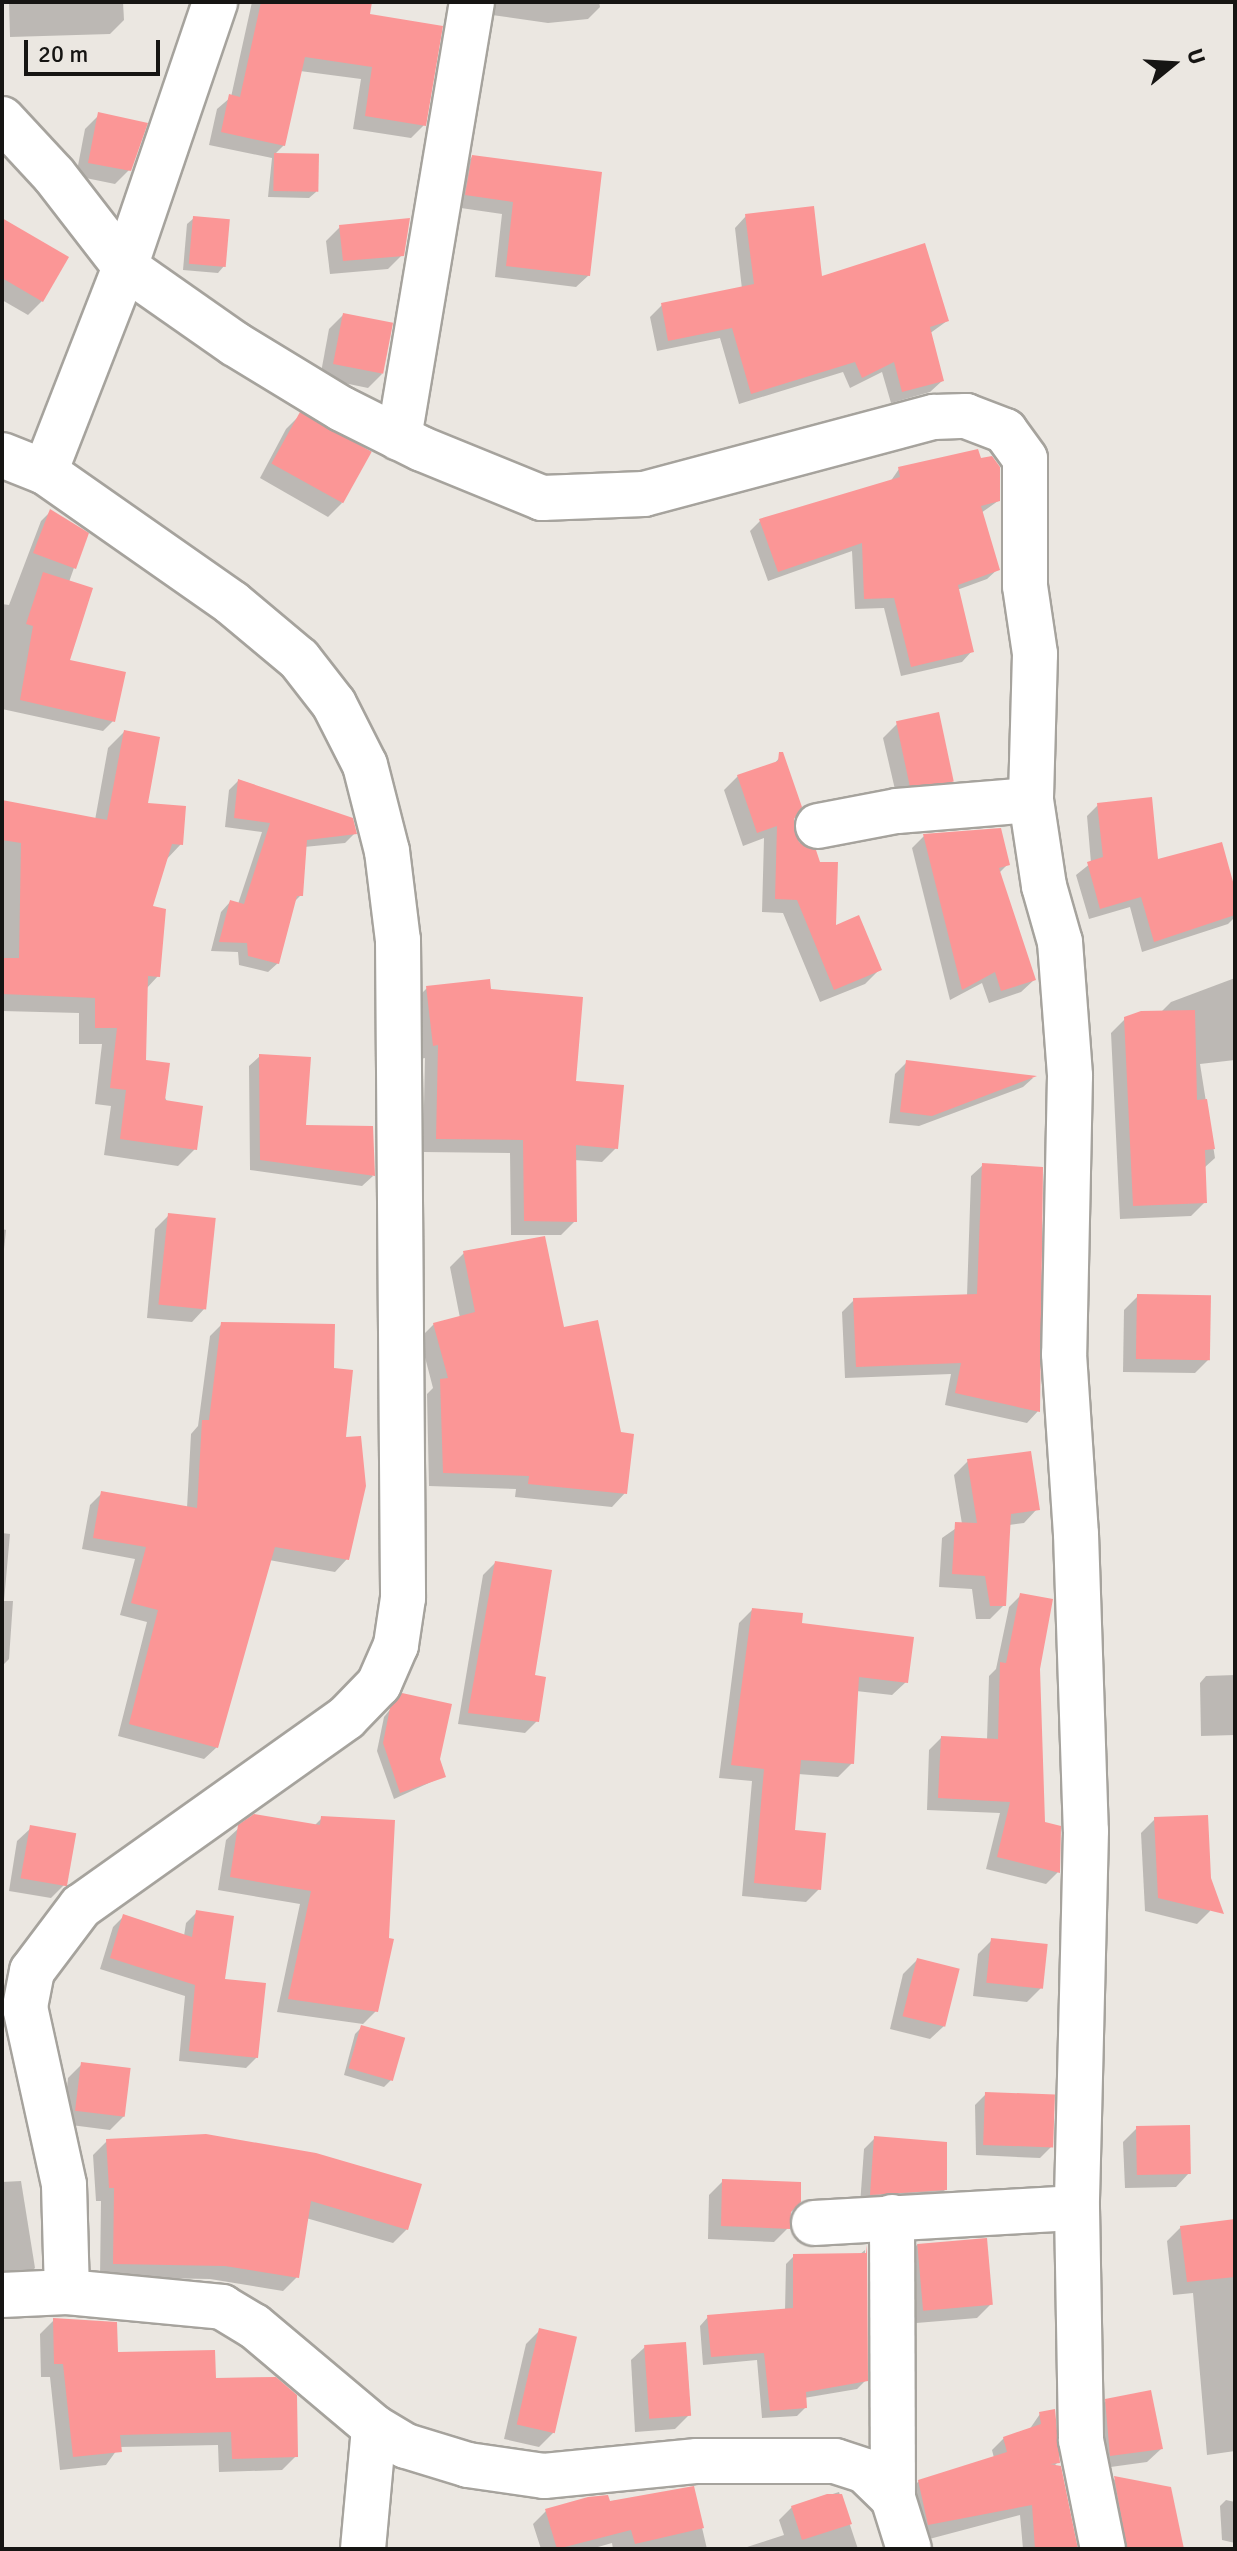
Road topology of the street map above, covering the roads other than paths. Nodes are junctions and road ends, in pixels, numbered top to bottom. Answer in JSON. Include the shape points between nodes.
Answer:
{"nodes":[{"id":1,"x":215,"y":2,"type":"edge"},
{"id":2,"x":472,"y":2,"type":"edge"},
{"id":3,"x":2,"y":119,"type":"edge"},
{"id":4,"x":125,"y":267,"type":"junction"},
{"id":5,"x":399,"y":438,"type":"junction"},
{"id":6,"x":2,"y":455,"type":"edge"},
{"id":7,"x":45,"y":472,"type":"junction"},
{"id":8,"x":1031,"y":800,"type":"junction"},
{"id":9,"x":818,"y":826,"type":"dead end"},
{"id":10,"x":1077,"y":2208,"type":"junction"},
{"id":11,"x":892,"y":2217,"type":"junction"},
{"id":12,"x":814,"y":2223,"type":"dead end"},
{"id":13,"x":67,"y":2292,"type":"junction"},
{"id":14,"x":2,"y":2295,"type":"edge"},
{"id":15,"x":374,"y":2427,"type":"junction"},
{"id":16,"x":893,"y":2498,"type":"junction"},
{"id":17,"x":363,"y":2549,"type":"edge"},
{"id":18,"x":909,"y":2549,"type":"edge"},
{"id":19,"x":1103,"y":2549,"type":"edge"}],
"edges":[{"from":1,"to":4,"type":"street"},
{"from":2,"to":5,"type":"street"},
{"from":3,"to":4,"type":"street","via":[[54,175]]},
{"from":4,"to":5,"type":"street","via":[[235,344]]},
{"from":4,"to":7,"type":"street"},
{"from":5,"to":8,"type":"street","via":[[542,498],[584,500],[644,494],[934,417],[966,416],[1005,431],[1025,459],[1025,586],[1035,654]]},
{"from":6,"to":7,"type":"street"},
{"from":7,"to":13,"type":"street","via":[[232,603],[299,659],[334,704],[365,765],[387,851],[398,940],[403,1598],[399,1634],[379,1684],[346,1718],[81,1906],[32,1971],[25,2007],[64,2185]]},
{"from":8,"to":9,"type":"street","via":[[897,811]]},
{"from":8,"to":10,"type":"street","via":[[1044,886],[1060,942],[1070,1076],[1064,1354],[1086,1831]]},
{"from":10,"to":11,"type":"street"},
{"from":10,"to":19,"type":"street","via":[[1081,2440]]},
{"from":11,"to":12,"type":"street"},
{"from":11,"to":16,"type":"street"},
{"from":13,"to":14,"type":"street"},
{"from":13,"to":15,"type":"street","via":[[222,2307],[254,2326]]},
{"from":15,"to":16,"type":"street","via":[[406,2446],[468,2465],[544,2476],[697,2461],[835,2461],[865,2471]]},
{"from":15,"to":17,"type":"street"},
{"from":16,"to":18,"type":"street"}]}
